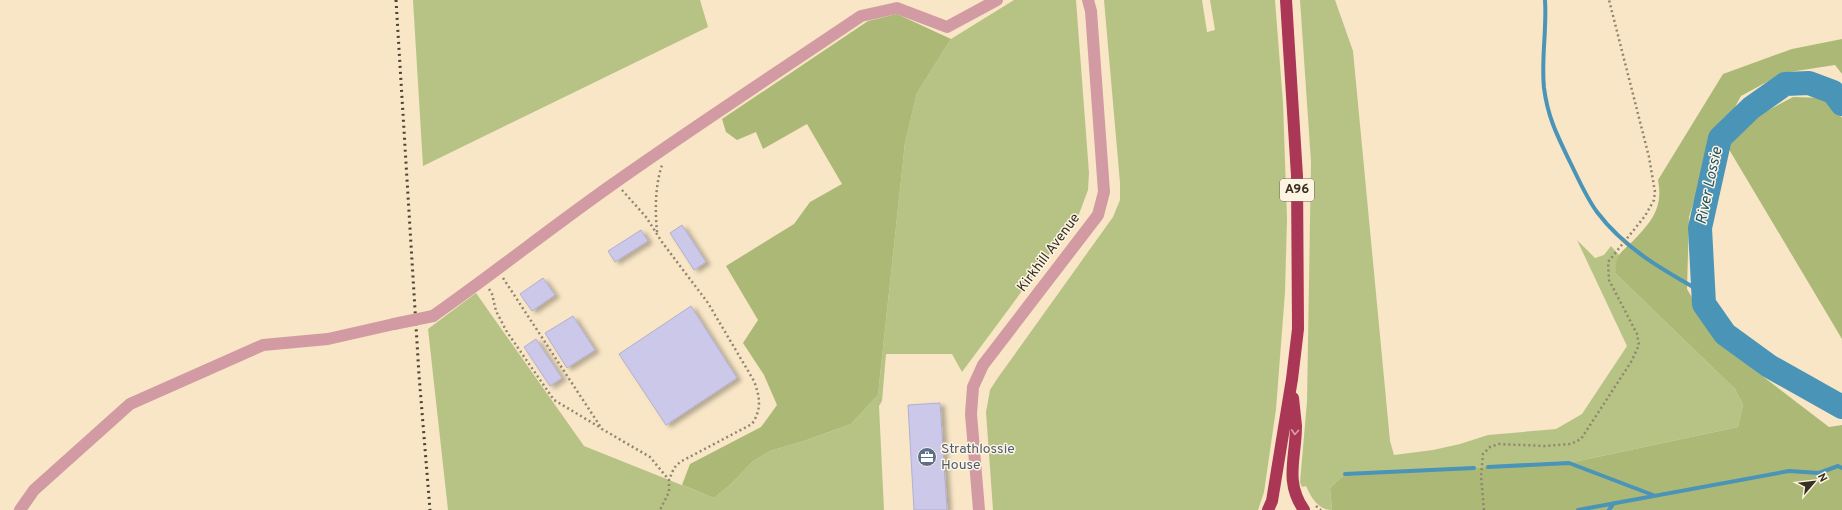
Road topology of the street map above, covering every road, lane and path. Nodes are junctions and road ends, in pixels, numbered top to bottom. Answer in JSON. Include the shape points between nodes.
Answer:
{"nodes":[{"id":1,"x":997,"y":0,"type":"edge"},
{"id":2,"x":1088,"y":0,"type":"edge"},
{"id":3,"x":1286,"y":0,"type":"edge"},
{"id":4,"x":1609,"y":0,"type":"edge"},
{"id":5,"x":671,"y":145,"type":"junction"},
{"id":6,"x":615,"y":182,"type":"junction"},
{"id":7,"x":657,"y":234,"type":"junction"},
{"id":8,"x":497,"y":270,"type":"junction"},
{"id":9,"x":483,"y":280,"type":"junction"},
{"id":10,"x":1292,"y":379,"type":"junction"},
{"id":11,"x":602,"y":429,"type":"junction"},
{"id":12,"x":669,"y":480,"type":"junction"},
{"id":13,"x":20,"y":510,"type":"edge"},
{"id":14,"x":660,"y":510,"type":"edge"},
{"id":15,"x":979,"y":510,"type":"edge"},
{"id":16,"x":1268,"y":510,"type":"edge"},
{"id":17,"x":1304,"y":510,"type":"edge"},
{"id":18,"x":1484,"y":510,"type":"edge"}],
"edges":[{"from":1,"to":5,"type":"street","via":[[947,27],[897,8],[861,16]]},
{"from":2,"to":15,"type":"street","name":"Kirkhill Avenue","via":[[1091,11],[1104,192],[1098,215],[983,365],[972,387],[971,414]]},
{"from":3,"to":10,"type":"highway","number":"A96","via":[[1297,176],[1298,329]]},
{"from":4,"to":18,"type":"path","via":[[1655,192],[1654,200],[1645,216],[1608,262],[1609,280],[1637,334],[1639,345],[1586,432],[1577,442],[1545,446],[1499,444],[1490,447],[1483,454],[1481,476]]},
{"from":5,"to":6,"type":"street"},
{"from":5,"to":7,"type":"path","via":[[658,175],[655,215]]},
{"from":6,"to":7,"type":"path","via":[[646,217]]},
{"from":6,"to":8,"type":"street"},
{"from":7,"to":12,"type":"path","via":[[717,317],[754,381],[760,405],[752,424],[680,462]]},
{"from":8,"to":9,"type":"street"},
{"from":8,"to":11,"type":"path"},
{"from":9,"to":11,"type":"path","via":[[492,294],[496,311],[507,332],[554,400]]},
{"from":9,"to":13,"type":"street","bridge":true,"via":[[432,316],[328,339],[263,345],[130,404],[34,490]]},
{"from":10,"to":16,"type":"highway","number":"A96","via":[[1272,501]]},
{"from":10,"to":17,"type":"highway","number":"A96","one_way":true,"via":[[1296,426],[1291,480]]},
{"from":11,"to":12,"type":"path","via":[[650,457]]},
{"from":12,"to":14,"type":"path","via":[[669,492]]}]}
